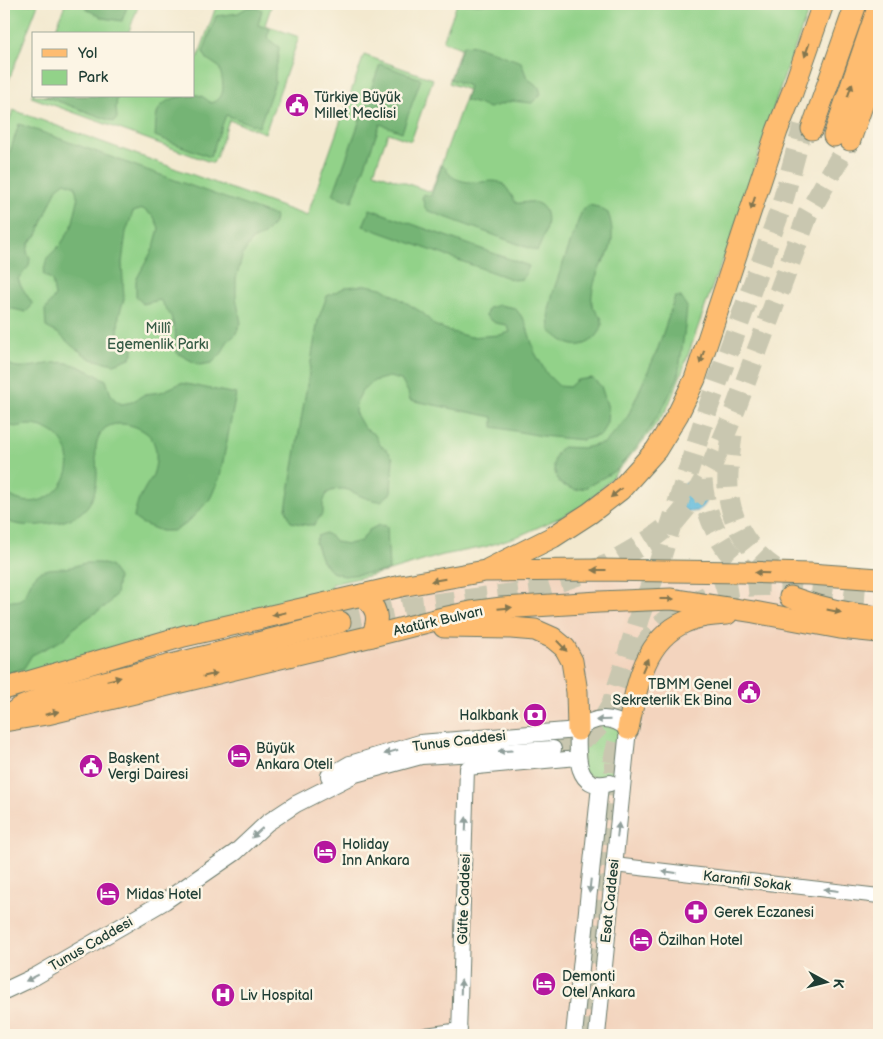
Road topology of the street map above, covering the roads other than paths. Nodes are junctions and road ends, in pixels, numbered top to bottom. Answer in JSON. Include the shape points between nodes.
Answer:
{"nodes":[{"id":1,"x":823,"y":4,"type":"edge"},
{"id":2,"x":842,"y":4,"type":"edge"},
{"id":3,"x":856,"y":4,"type":"edge"},
{"id":4,"x":879,"y":5,"type":"edge"},
{"id":5,"x":879,"y":57,"type":"edge"},
{"id":6,"x":485,"y":572,"type":"junction"},
{"id":7,"x":879,"y":578,"type":"edge"},
{"id":8,"x":361,"y":595,"type":"junction"},
{"id":9,"x":790,"y":597,"type":"dead end"},
{"id":10,"x":754,"y":612,"type":"junction"},
{"id":11,"x":879,"y":617,"type":"edge"},
{"id":12,"x":340,"y":622,"type":"tunnel mouth"},
{"id":13,"x":414,"y":626,"type":"junction"},
{"id":14,"x":879,"y":632,"type":"edge"},
{"id":15,"x":372,"y":636,"type":"junction"},
{"id":16,"x":4,"y":689,"type":"edge"},
{"id":17,"x":4,"y":720,"type":"edge"},
{"id":18,"x":628,"y":729,"type":"junction"},
{"id":19,"x":578,"y":730,"type":"junction"},
{"id":20,"x":553,"y":749,"type":"tunnel mouth"},
{"id":21,"x":578,"y":758,"type":"junction"},
{"id":22,"x":625,"y":767,"type":"junction"},
{"id":23,"x":467,"y":768,"type":"joint"},
{"id":24,"x":600,"y":786,"type":"junction"},
{"id":25,"x":296,"y":804,"type":"junction"},
{"id":26,"x":614,"y":865,"type":"junction"},
{"id":27,"x":879,"y":896,"type":"edge"},
{"id":28,"x":4,"y":991,"type":"edge"},
{"id":29,"x":457,"y":1034,"type":"edge"},
{"id":30,"x":426,"y":1035,"type":"edge"},
{"id":31,"x":574,"y":1035,"type":"edge"},
{"id":32,"x":597,"y":1035,"type":"edge"}],
"edges":[{"from":1,"to":6,"type":"main road","one_way":true,"via":[[694,379],[678,414],[656,450],[620,490],[552,537]]},
{"from":2,"to":3,"type":"main road","via":[[808,128]]},
{"from":5,"to":4,"type":"main road","one_way":true,"via":[[842,138]]},
{"from":7,"to":6,"type":"main road","one_way":true,"via":[[742,572]]},
{"from":6,"to":8,"type":"main road","one_way":true},
{"from":8,"to":15,"type":"main road","via":[[376,612]]},
{"from":8,"to":16,"type":"main road","one_way":true,"via":[[184,636]]},
{"from":9,"to":11,"type":"main road","one_way":true,"via":[[817,607]]},
{"from":13,"to":10,"type":"main road","name":"Atatürk Bulvarı","one_way":true,"via":[[502,608],[671,599]]},
{"from":10,"to":14,"type":"main road","name":"Atatürk Bulvarı"},
{"from":18,"to":10,"type":"main road","one_way":true,"via":[[639,678],[658,641],[686,621]]},
{"from":17,"to":12,"type":"main road","one_way":true,"via":[[20,708],[46,697]]},
{"from":13,"to":15,"type":"main road","name":"Atatürk Bulvarı"},
{"from":13,"to":19,"type":"main road","one_way":true,"via":[[535,630],[553,638],[565,648],[572,660]]},
{"from":17,"to":15,"type":"main road","name":"Atatürk Bulvarı","one_way":true,"via":[[47,714]]},
{"from":18,"to":19,"type":"street","one_way":true,"via":[[621,723],[602,719],[592,720]]},
{"from":18,"to":22,"type":"street","name":"Esat Caddesi"},
{"from":19,"to":21,"type":"street"},
{"from":19,"to":25,"type":"street","name":"Tunus Caddesi","one_way":true,"via":[[420,743],[350,764],[308,789]]},
{"from":20,"to":25,"type":"street","name":"Tunus Caddesi","one_way":true,"via":[[421,756],[355,774]]},
{"from":21,"to":23,"type":"street","name":"Tunus Caddesi"},
{"from":21,"to":24,"type":"street","via":[[582,773],[589,782]]},
{"from":22,"to":24,"type":"street","via":[[610,783]]},
{"from":26,"to":22,"type":"street","name":"Esat Caddesi","one_way":true},
{"from":29,"to":23,"type":"street","name":"Güfte Caddesi","one_way":true},
{"from":24,"to":31,"type":"street","name":"Esat Caddesi","one_way":true},
{"from":25,"to":28,"type":"street","name":"Tunus Caddesi","one_way":true,"via":[[267,823],[236,852],[165,901],[36,976]]},
{"from":27,"to":26,"type":"street","name":"Karanfil Sokak","one_way":true},
{"from":26,"to":32,"type":"street","name":"Esat Caddesi"},
{"from":29,"to":30,"type":"street"}]}
